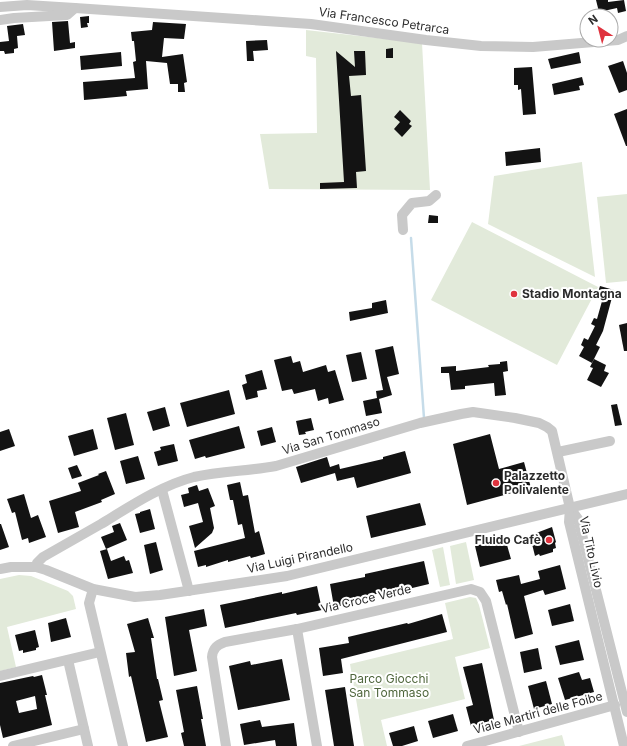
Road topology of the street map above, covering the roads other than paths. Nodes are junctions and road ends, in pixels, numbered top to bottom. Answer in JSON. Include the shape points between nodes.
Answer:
{"nodes":[{"id":1,"x":0,"y":7,"type":"edge"},
{"id":2,"x":75,"y":8,"type":"junction"},
{"id":3,"x":0,"y":20,"type":"edge"},
{"id":4,"x":624,"y":39,"type":"edge"},
{"id":5,"x":436,"y":195,"type":"dead end"},
{"id":6,"x":403,"y":230,"type":"dead end"},
{"id":7,"x":610,"y":441,"type":"dead end"},
{"id":8,"x":558,"y":452,"type":"junction"},
{"id":9,"x":162,"y":490,"type":"junction"},
{"id":10,"x":627,"y":494,"type":"edge"},
{"id":11,"x":570,"y":508,"type":"junction"},
{"id":12,"x":36,"y":567,"type":"junction"},
{"id":13,"x":0,"y":569,"type":"edge"},
{"id":14,"x":93,"y":589,"type":"junction"},
{"id":15,"x":189,"y":591,"type":"junction"},
{"id":16,"x":297,"y":628,"type":"junction"},
{"id":17,"x":100,"y":652,"type":"junction"},
{"id":18,"x":68,"y":660,"type":"junction"},
{"id":19,"x":609,"y":660,"type":"junction"},
{"id":20,"x":0,"y":676,"type":"edge"},
{"id":21,"x":625,"y":694,"type":"edge"},
{"id":22,"x":615,"y":705,"type":"junction"},
{"id":23,"x":627,"y":712,"type":"edge"},
{"id":24,"x":84,"y":729,"type":"junction"},
{"id":25,"x":519,"y":732,"type":"junction"},
{"id":26,"x":13,"y":746,"type":"edge"},
{"id":27,"x":88,"y":746,"type":"edge"},
{"id":28,"x":123,"y":746,"type":"edge"},
{"id":29,"x":226,"y":746,"type":"edge"},
{"id":30,"x":317,"y":746,"type":"edge"},
{"id":31,"x":468,"y":746,"type":"edge"},
{"id":32,"x":624,"y":746,"type":"edge"}],
"edges":[{"from":1,"to":2,"type":"street","name":"Via Francesco Petrarca"},
{"from":2,"to":3,"type":"street","name":"Via Francesco Petrarca","via":[[67,15]]},
{"from":2,"to":4,"type":"street","name":"Via Francesco Petrarca","via":[[312,24],[481,46],[533,47]]},
{"from":5,"to":6,"type":"street","via":[[430,201],[412,203],[402,215]]},
{"from":7,"to":8,"type":"street"},
{"from":8,"to":9,"type":"street","name":"Via San Tommaso","via":[[552,431],[539,423],[472,412],[420,423],[276,466],[193,477]]},
{"from":8,"to":11,"type":"street","name":"Via San Tommaso"},
{"from":9,"to":12,"type":"street","name":"Via San Tommaso","via":[[43,558]]},
{"from":9,"to":15,"type":"street"},
{"from":10,"to":11,"type":"street"},
{"from":11,"to":15,"type":"street","name":"Via Luigi Pirandello","via":[[287,576]]},
{"from":11,"to":19,"type":"street","name":"Via Tito Livio","via":[[569,522]]},
{"from":12,"to":13,"type":"street"},
{"from":12,"to":14,"type":"street","name":"Via Luigi Pirandello"},
{"from":14,"to":15,"type":"street","name":"Via Luigi Pirandello","via":[[135,597]]},
{"from":14,"to":17,"type":"street","via":[[89,603]]},
{"from":16,"to":25,"type":"street","name":"Via Croce Verde","via":[[462,591],[480,592],[486,601]]},
{"from":16,"to":29,"type":"street","name":"Via Croce Verde","via":[[225,642],[213,651]]},
{"from":16,"to":30,"type":"street"},
{"from":17,"to":18,"type":"street"},
{"from":17,"to":28,"type":"street"},
{"from":18,"to":20,"type":"street"},
{"from":18,"to":24,"type":"street"},
{"from":19,"to":21,"type":"street","name":"Via Tito Livio"},
{"from":19,"to":22,"type":"street","name":"Via Tito Livio"},
{"from":21,"to":23,"type":"street","name":"Via Tito Livio"},
{"from":22,"to":25,"type":"street","name":"Viale Martiri delle Foibe"},
{"from":22,"to":32,"type":"street","name":"Via Tito Livio"},
{"from":24,"to":26,"type":"street"},
{"from":24,"to":27,"type":"street"},
{"from":25,"to":31,"type":"street","name":"Viale Martiri delle Foibe"}]}
